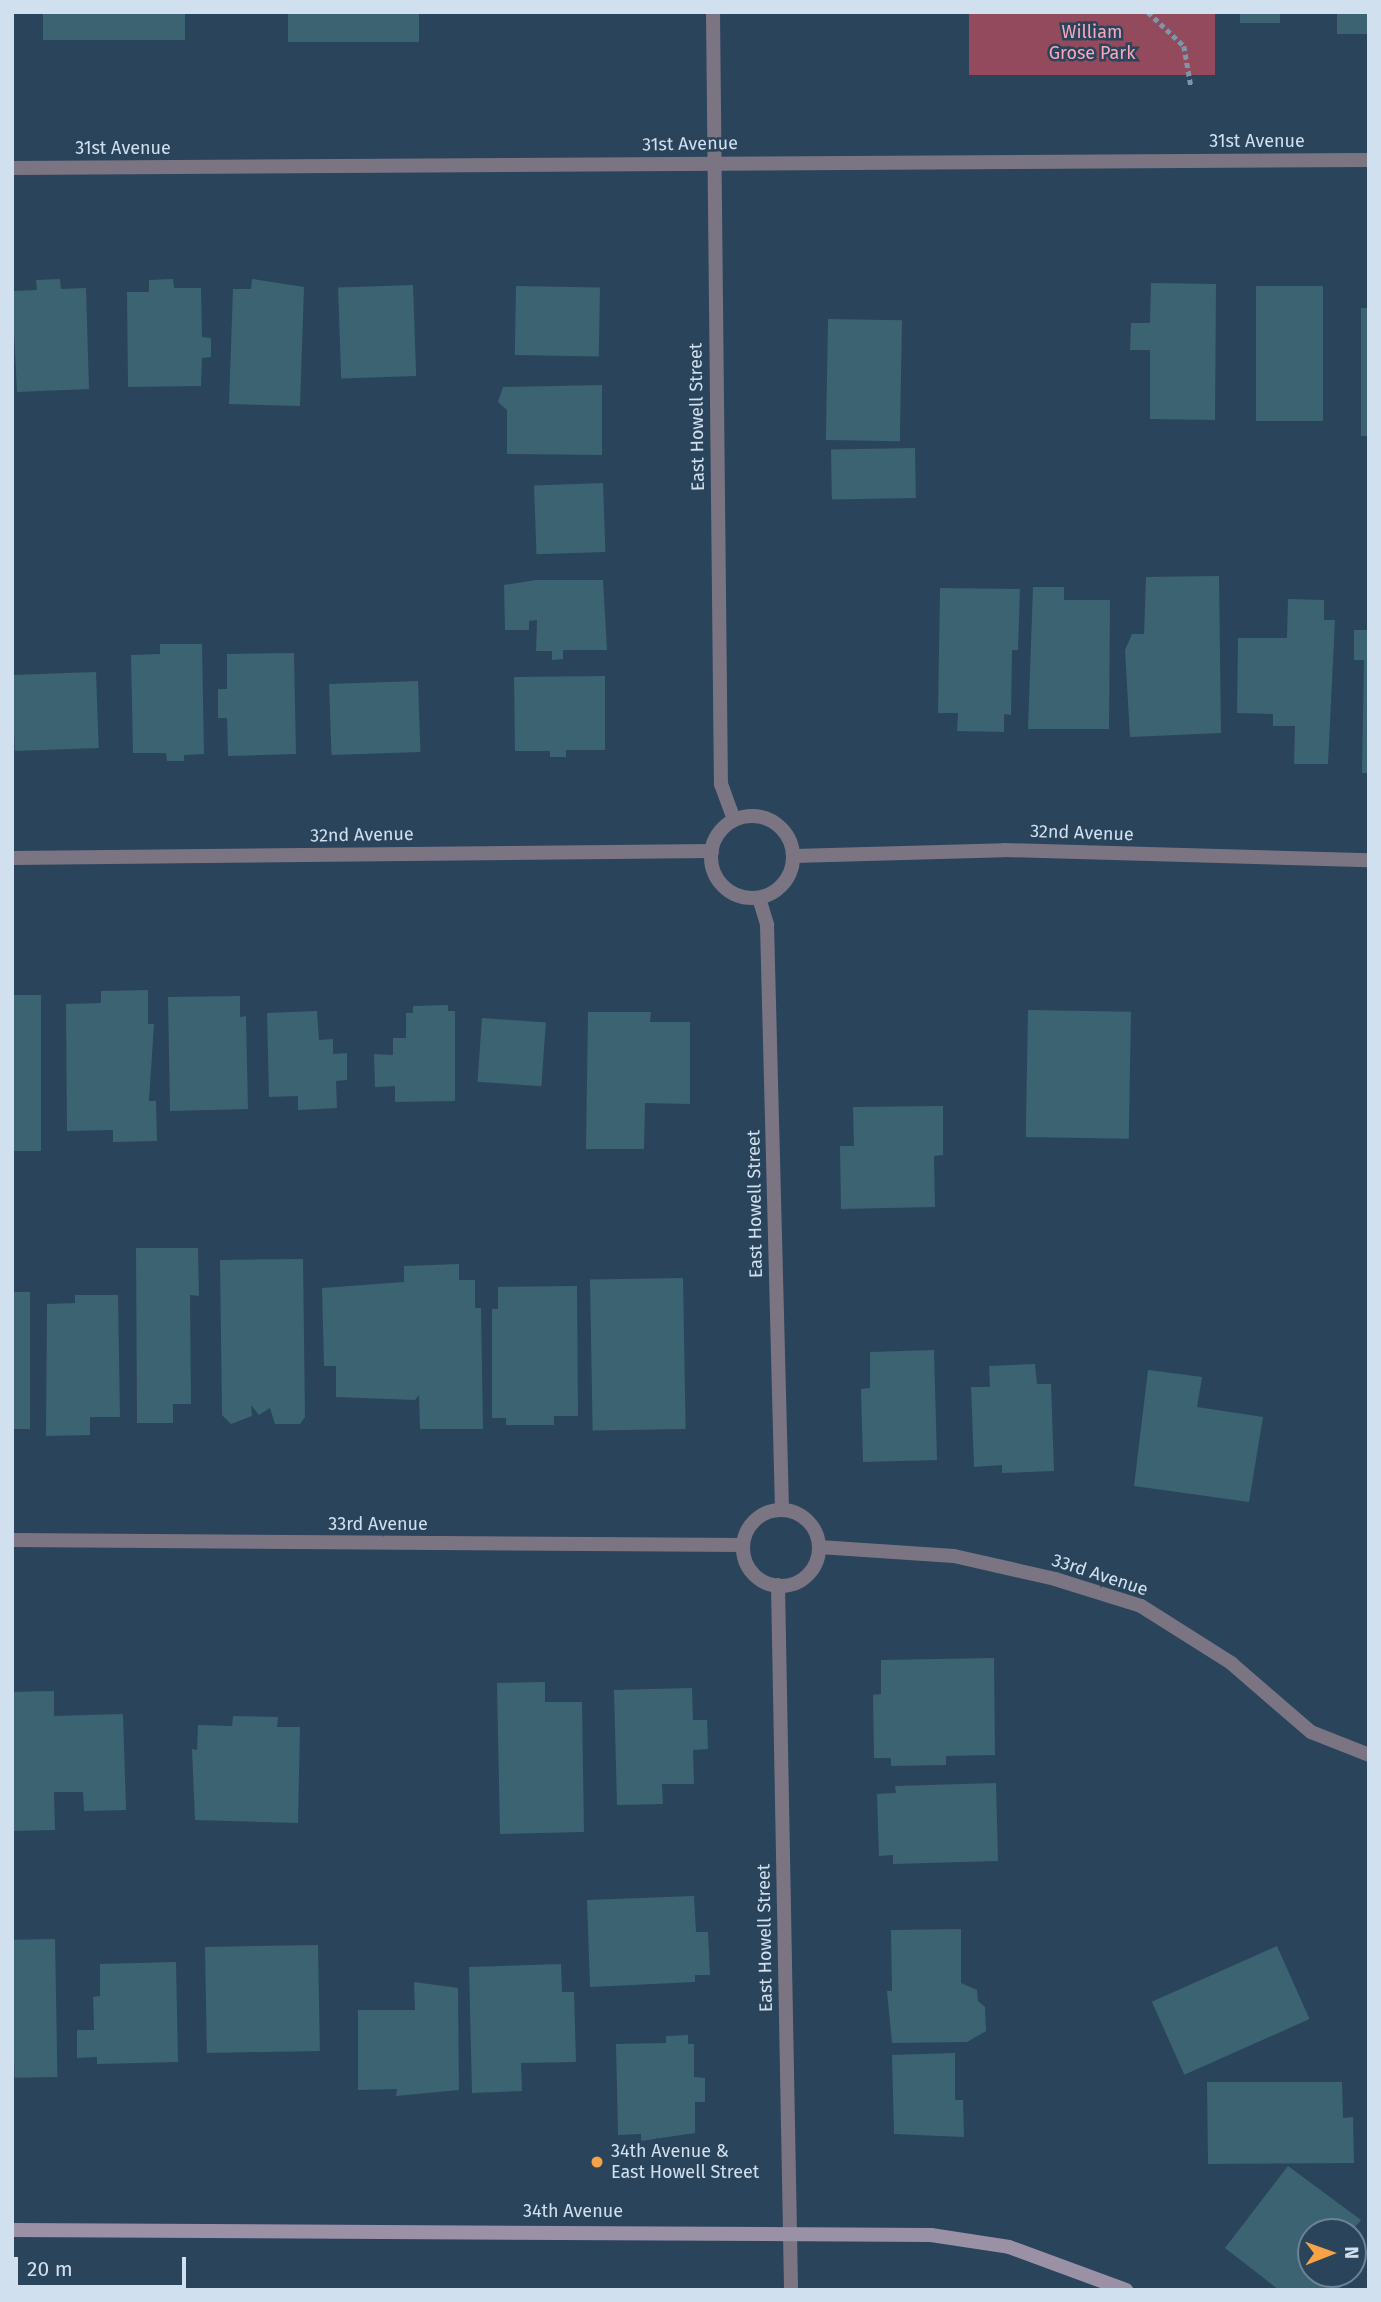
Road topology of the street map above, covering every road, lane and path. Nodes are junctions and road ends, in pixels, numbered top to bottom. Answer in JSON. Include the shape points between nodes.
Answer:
{"nodes":[{"id":1,"x":713,"y":12,"type":"edge"},
{"id":2,"x":1148,"y":12,"type":"edge"},
{"id":3,"x":1191,"y":85,"type":"dead end"},
{"id":4,"x":1369,"y":160,"type":"edge"},
{"id":5,"x":714,"y":163,"type":"junction"},
{"id":6,"x":12,"y":168,"type":"edge"},
{"id":7,"x":734,"y":820,"type":"junction"},
{"id":8,"x":712,"y":851,"type":"junction"},
{"id":9,"x":794,"y":856,"type":"junction"},
{"id":10,"x":12,"y":858,"type":"edge"},
{"id":11,"x":1369,"y":860,"type":"edge"},
{"id":12,"x":759,"y":898,"type":"junction"},
{"id":13,"x":782,"y":1510,"type":"junction"},
{"id":14,"x":12,"y":1540,"type":"edge"},
{"id":15,"x":743,"y":1545,"type":"junction"},
{"id":16,"x":819,"y":1546,"type":"junction"},
{"id":17,"x":778,"y":1585,"type":"junction"},
{"id":18,"x":1369,"y":1755,"type":"edge"},
{"id":19,"x":12,"y":2230,"type":"edge"},
{"id":20,"x":789,"y":2232,"type":"junction"},
{"id":21,"x":790,"y":2290,"type":"edge"},
{"id":22,"x":1126,"y":2290,"type":"edge"}],
"edges":[{"from":1,"to":5,"type":"street","name":"East Howell Street"},
{"from":2,"to":3,"type":"path","via":[[1184,46]]},
{"from":4,"to":5,"type":"street","name":"31st Avenue"},
{"from":5,"to":6,"type":"street","name":"31st Avenue"},
{"from":5,"to":7,"type":"street","name":"East Howell Street","via":[[721,784]]},
{"from":7,"to":8,"type":"street","via":[[722,828]]},
{"from":7,"to":9,"type":"street","via":[[748,816],[774,822],[792,844]]},
{"from":8,"to":10,"type":"street","name":"32nd Avenue"},
{"from":8,"to":12,"type":"street","via":[[712,867],[727,890]]},
{"from":9,"to":11,"type":"street","name":"32nd Avenue","via":[[1004,850]]},
{"from":9,"to":12,"type":"street","via":[[786,882]]},
{"from":12,"to":13,"type":"street","name":"East Howell Street","via":[[767,925]]},
{"from":13,"to":15,"type":"street","via":[[750,1524]]},
{"from":13,"to":16,"type":"street","via":[[809,1521]]},
{"from":14,"to":15,"type":"street","name":"33rd Avenue"},
{"from":15,"to":17,"type":"street","via":[[752,1573]]},
{"from":16,"to":17,"type":"street","via":[[806,1576]]},
{"from":16,"to":18,"type":"street","name":"33rd Avenue","via":[[954,1556],[1055,1578],[1141,1606],[1231,1663],[1311,1732]]},
{"from":17,"to":20,"type":"street","name":"East Howell Street"},
{"from":19,"to":20,"type":"street","name":"34th Avenue"},
{"from":20,"to":21,"type":"street","name":"East Howell Street"},
{"from":20,"to":22,"type":"street","name":"34th Avenue","via":[[931,2235],[996,2245],[1084,2271]]}]}
